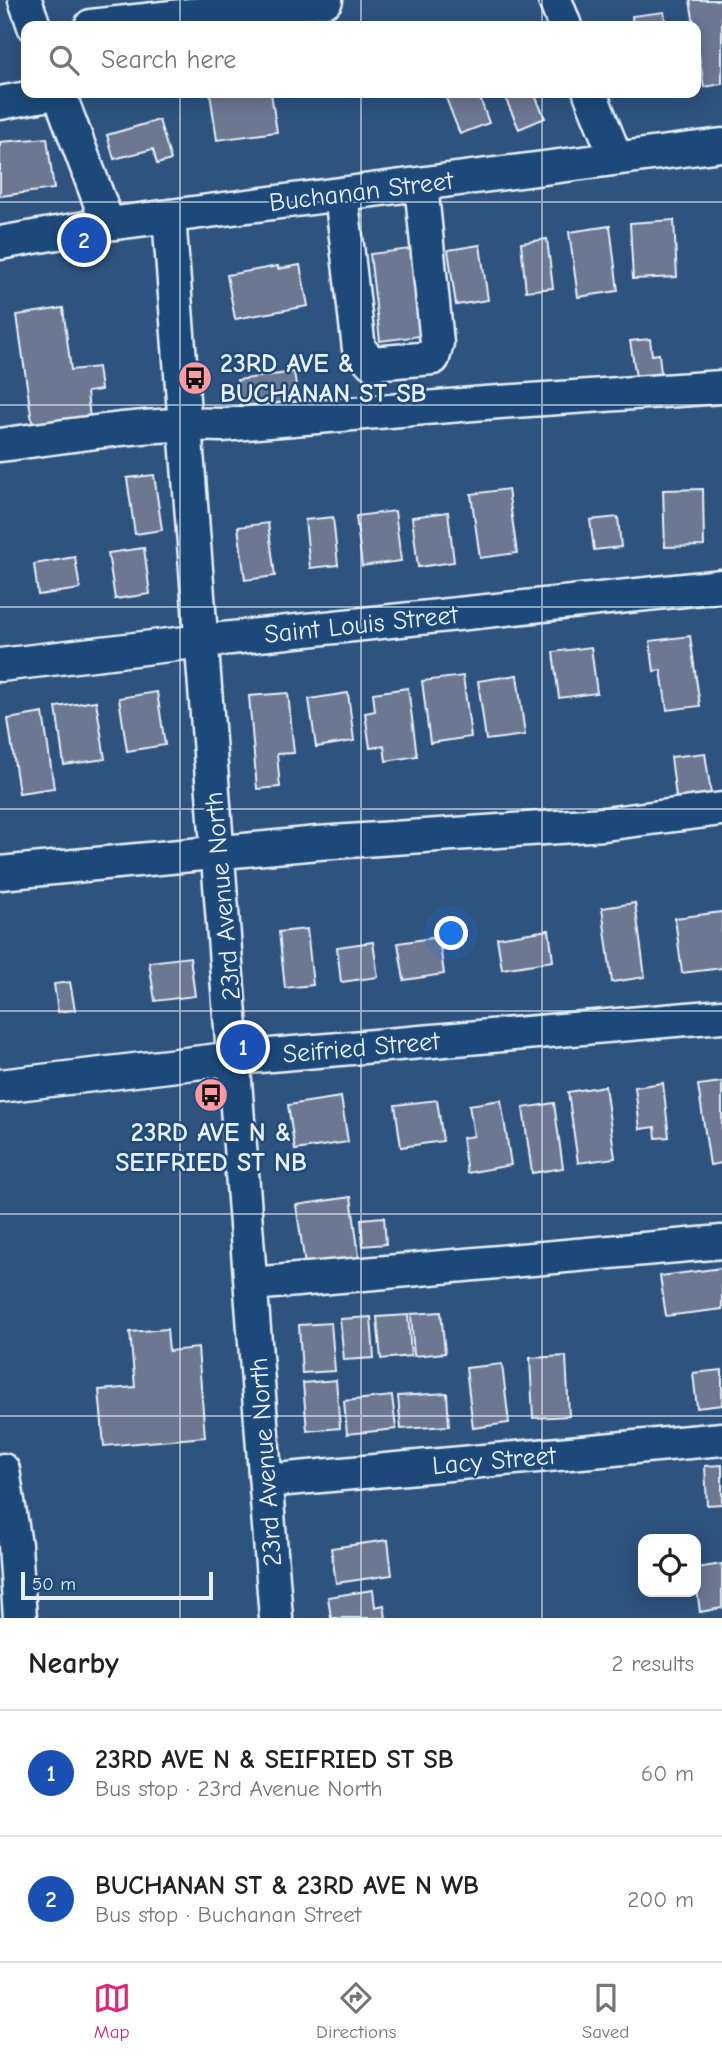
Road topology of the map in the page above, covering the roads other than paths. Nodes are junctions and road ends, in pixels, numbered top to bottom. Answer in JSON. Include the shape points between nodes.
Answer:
{"nodes":[{"id":1,"x":24,"y":0,"type":"edge"},
{"id":2,"x":325,"y":0,"type":"edge"},
{"id":3,"x":555,"y":0,"type":"edge"},
{"id":4,"x":32,"y":21,"type":"edge"},
{"id":5,"x":137,"y":21,"type":"edge"},
{"id":6,"x":563,"y":21,"type":"edge"},
{"id":7,"x":28,"y":98,"type":"edge"},
{"id":8,"x":59,"y":98,"type":"edge"},
{"id":9,"x":592,"y":98,"type":"edge"},
{"id":10,"x":0,"y":103,"type":"edge"},
{"id":11,"x":722,"y":145,"type":"edge"},
{"id":12,"x":616,"y":158,"type":"junction"},
{"id":13,"x":722,"y":158,"type":"edge"},
{"id":14,"x":421,"y":184,"type":"junction"},
{"id":15,"x":341,"y":194,"type":"junction"},
{"id":16,"x":169,"y":216,"type":"junction"},
{"id":17,"x":108,"y":224,"type":"junction"},
{"id":18,"x":0,"y":243,"type":"edge"},
{"id":19,"x":722,"y":387,"type":"edge"},
{"id":20,"x":185,"y":423,"type":"junction"},
{"id":21,"x":0,"y":445,"type":"edge"},
{"id":22,"x":722,"y":586,"type":"edge"},
{"id":23,"x":203,"y":641,"type":"junction"},
{"id":24,"x":0,"y":665,"type":"edge"},
{"id":25,"x":722,"y":809,"type":"edge"},
{"id":26,"x":218,"y":852,"type":"junction"},
{"id":27,"x":0,"y":873,"type":"edge"},
{"id":28,"x":722,"y":1016,"type":"edge"},
{"id":29,"x":236,"y":1058,"type":"junction"},
{"id":30,"x":0,"y":1086,"type":"edge"},
{"id":31,"x":722,"y":1242,"type":"edge"},
{"id":32,"x":252,"y":1284,"type":"junction"},
{"id":33,"x":722,"y":1439,"type":"edge"},
{"id":34,"x":3,"y":1470,"type":"dead end"},
{"id":35,"x":266,"y":1481,"type":"junction"},
{"id":36,"x":20,"y":1618,"type":"edge"},
{"id":37,"x":276,"y":1618,"type":"edge"}],
"edges":[{"from":1,"to":4,"type":"street"},
{"from":2,"to":5,"type":"street"},
{"from":3,"to":6,"type":"street"},
{"from":7,"to":10,"type":"street"},
{"from":8,"to":17,"type":"street"},
{"from":9,"to":12,"type":"street"},
{"from":11,"to":12,"type":"street","name":"Buchanan Street"},
{"from":11,"to":13,"type":"street"},
{"from":12,"to":14,"type":"street","name":"Buchanan Street"},
{"from":14,"to":15,"type":"street","name":"Buchanan Street"},
{"from":14,"to":15,"type":"street","via":[[437,343],[433,358],[372,363],[359,349]]},
{"from":15,"to":16,"type":"street","name":"Buchanan Street"},
{"from":16,"to":17,"type":"street","name":"Buchanan Street"},
{"from":16,"to":20,"type":"street","name":"23rd Avenue North"},
{"from":17,"to":18,"type":"street","name":"Buchanan Street"},
{"from":19,"to":20,"type":"street","via":[[222,425]]},
{"from":20,"to":21,"type":"street"},
{"from":20,"to":23,"type":"street","name":"23rd Avenue North"},
{"from":22,"to":23,"type":"street","name":"Saint Louis Street"},
{"from":23,"to":24,"type":"street","name":"Saint Louis Street"},
{"from":23,"to":26,"type":"street","name":"23rd Avenue North"},
{"from":25,"to":26,"type":"street","via":[[604,824]]},
{"from":26,"to":27,"type":"street"},
{"from":26,"to":29,"type":"street","name":"23rd Avenue North"},
{"from":28,"to":29,"type":"street","name":"Seifried Street"},
{"from":29,"to":30,"type":"street","name":"Seifried Street"},
{"from":29,"to":32,"type":"street","name":"23rd Avenue North"},
{"from":31,"to":32,"type":"street"},
{"from":32,"to":35,"type":"street","name":"23rd Avenue North"},
{"from":33,"to":35,"type":"street","name":"Lacy Street"},
{"from":34,"to":36,"type":"street"},
{"from":35,"to":37,"type":"street","name":"23rd Avenue North"}]}
